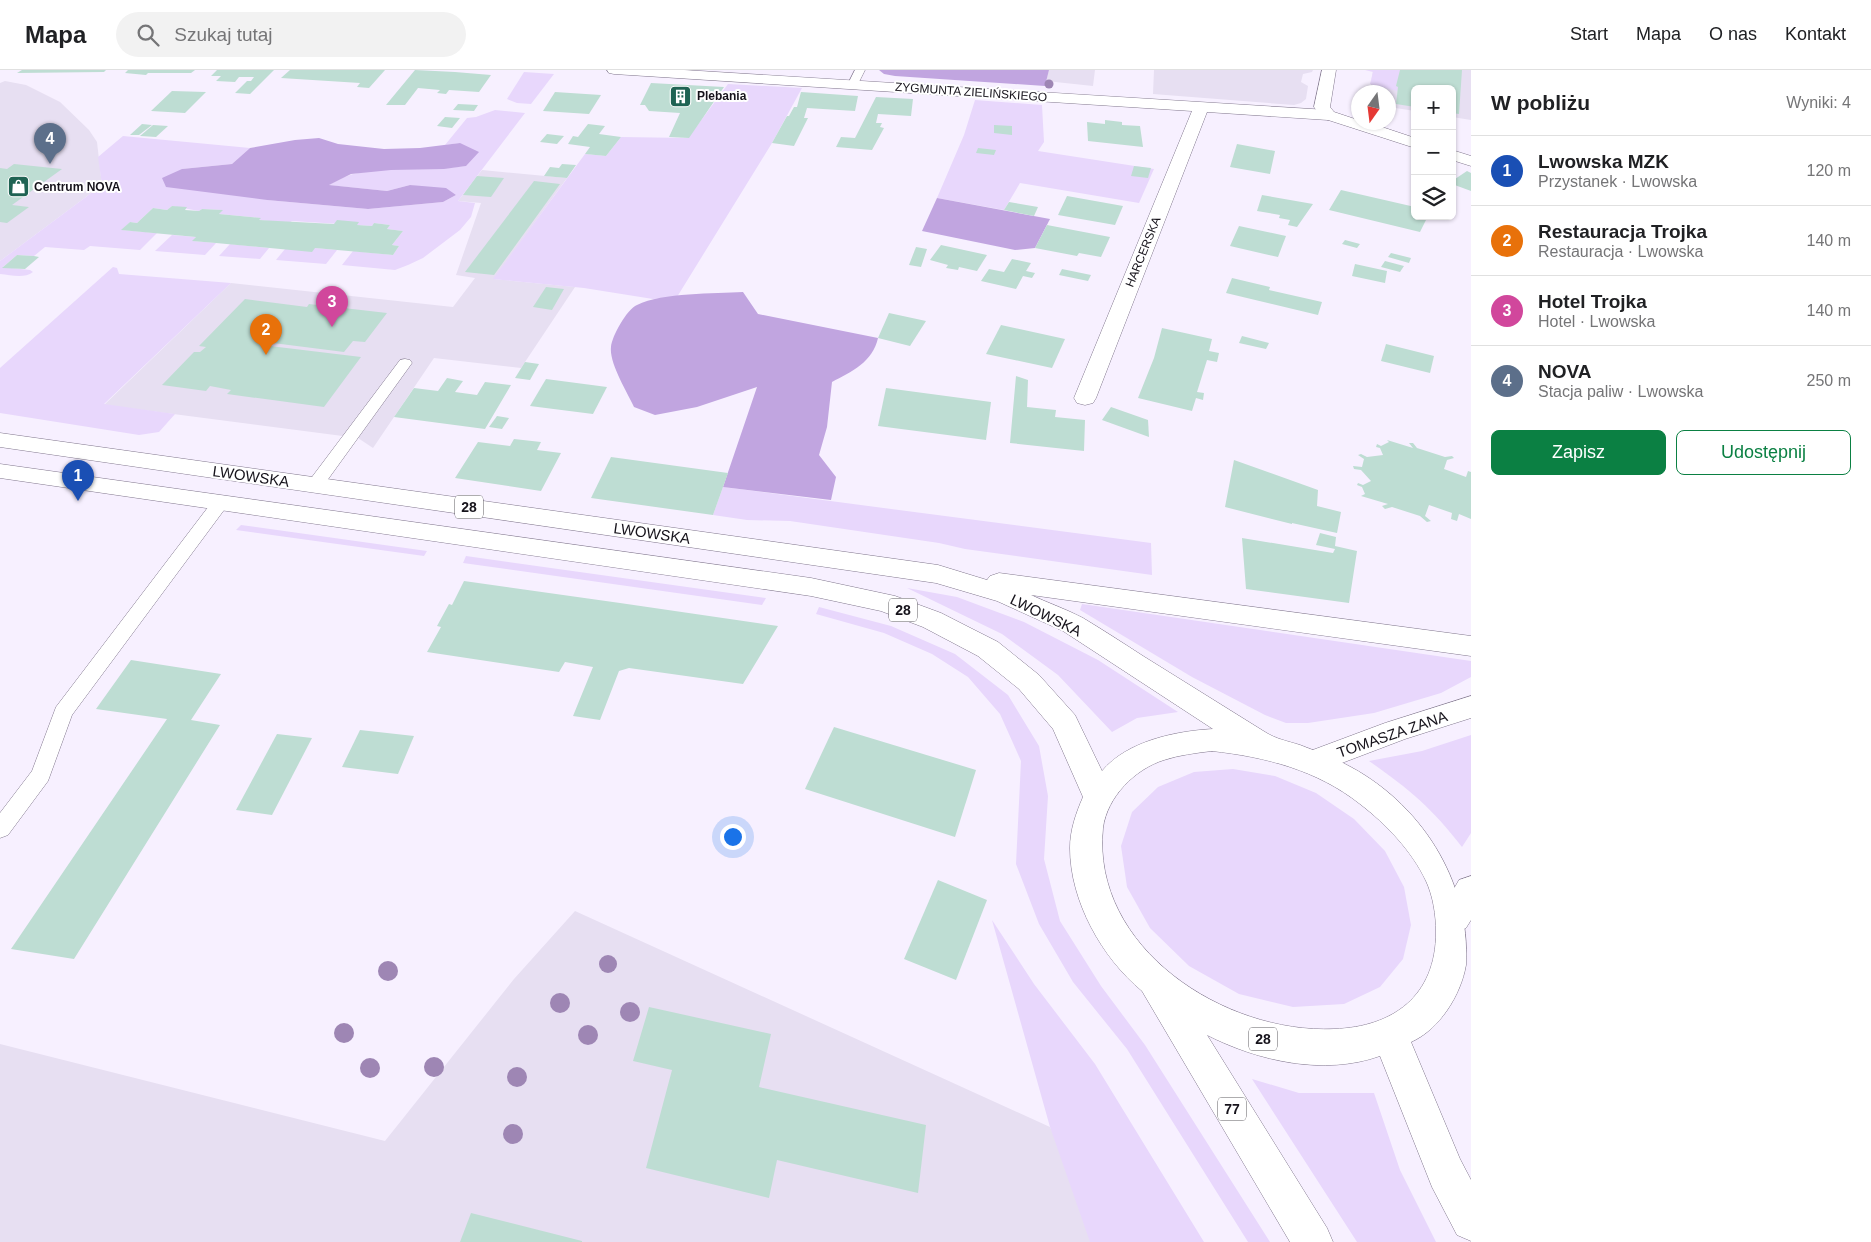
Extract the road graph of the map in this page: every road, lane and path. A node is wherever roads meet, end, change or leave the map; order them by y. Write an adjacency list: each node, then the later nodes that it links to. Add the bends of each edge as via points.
1 (614, 70): 4 (main road, ZYGMUNTA ZIELIŃSKIEGO)
2 (860, 70): 4 (lane)
3 (1329, 70): 6 (main road, via 1322,107)
4 (853, 84): 5 (main road, ZYGMUNTA ZIELIŃSKIEGO)
5 (1202, 106): 6 (main road, ZYGMUNTA ZIELIŃSKIEGO); 11 (main road, HARCERSKA)
6 (1328, 115): 7 (main road, ZYGMUNTA ZIELIŃSKIEGO)
7 (1411, 142)
8 (1456, 156): 9 (main road)
9 (1471, 161)
10 (405, 364): 14 (lane)
11 (1085, 398)
12 (0, 440): 14 (main road, LWOWSKA / 28)
13 (0, 471): 15 (main road, LWOWSKA / 28)
14 (315, 485): 16 (main road, LWOWSKA / 28)
15 (221, 502): 21 (main road, LWOWSKA / 28, via 812,587 886,603 932,620 988,649 1029,682 1065,723); 22 (lane, via 63,712 41,775)
16 (938, 574): 17 (main road, 28); 19 (main road, LWOWSKA / 28, via 1006,595 1072,624)
17 (1471, 646)
18 (1471, 707): 20 (main road, TOMASZA ZANA, via 1394,731)
19 (1263, 746): 20 (main road, 28); 21 (main road, 28, via 1212,740 1164,748 1126,766)
20 (1313, 762): 23 (main road, 28, via 1342,776 1394,815 1416,838 1442,882)
21 (1098, 796): 24 (main road, 28, via 1086,836 1089,882 1111,931)
22 (0, 829)
23 (1463, 904): 25 (main road, 28, via 1453,966 1445,988 1414,1024)
24 (1150, 976): 25 (main road, 28, via 1205,1015 1237,1031 1270,1041 1302,1047 1334,1047 1364,1044); 27 (main road, 77)
25 (1390, 1036): 26 (main road, via 1446,1173)
26 (1471, 1221)
27 (1314, 1242)

